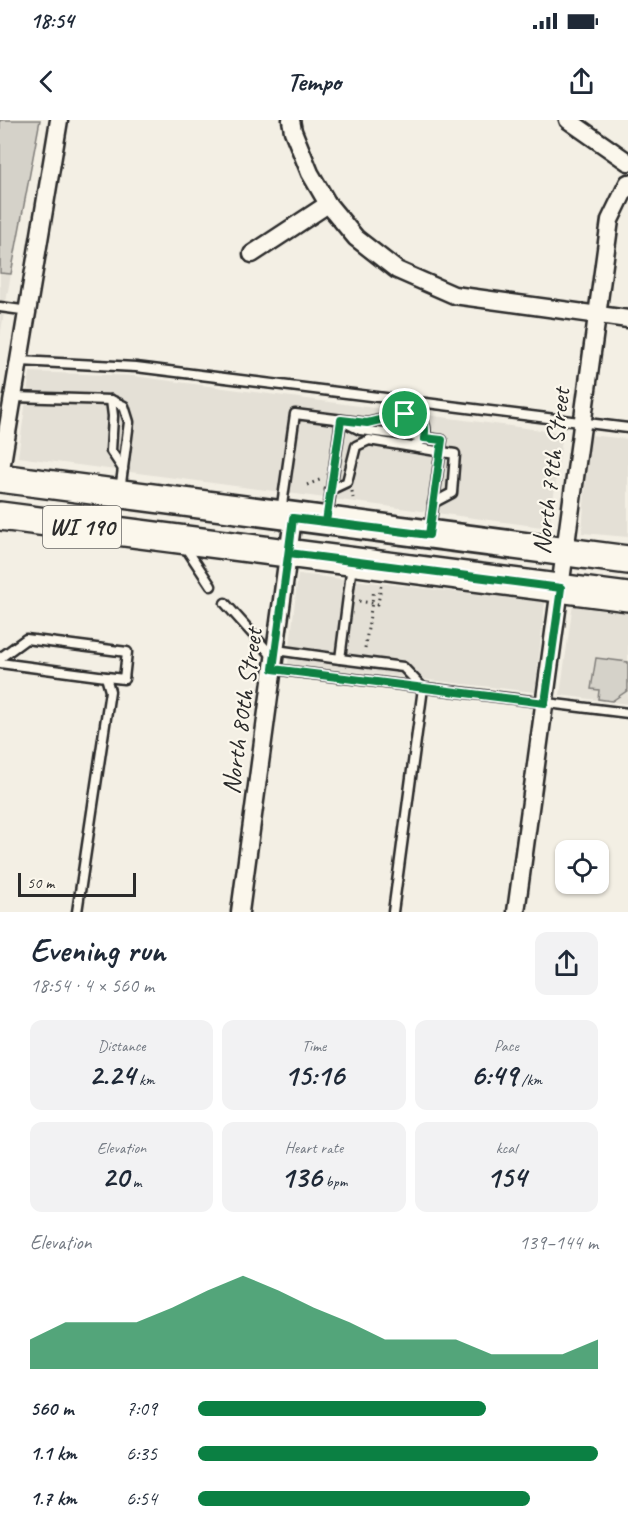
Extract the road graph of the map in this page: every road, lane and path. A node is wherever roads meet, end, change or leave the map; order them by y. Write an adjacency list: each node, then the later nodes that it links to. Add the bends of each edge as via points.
1 (59, 120): 9 (street)
2 (291, 120): 6 (street, via 310,173)
3 (568, 120): 4 (street)
4 (628, 162)
5 (628, 183): 10 (street, North 79th Street, via 610,219)
6 (328, 204): 7 (street); 10 (street, via 356,238 397,270 454,295)
7 (252, 254)
8 (0, 307): 9 (lane)
9 (29, 311): 12 (street)
10 (596, 316): 11 (street); 16 (street, North 79th Street)
11 (628, 319)
12 (20, 361): 13 (street); 16 (lane, via 136,368)
13 (14, 397): 14 (lane); 21 (street)
14 (111, 400): 22 (lane, via 111,451); 22 (lane, via 124,406 128,413)
15 (341, 420): 18 (lane, via 360,430); 18 (lane, via 367,423 412,414 426,425); 23 (lane); 26 (lane, via 295,414)
16 (584, 422): 17 (lane); 30 (street, North 79th Street)
17 (628, 428)
18 (424, 438): 19 (lane); 20 (lane, via 442,440)
19 (414, 446): 20 (lane); 23 (lane, via 362,442 356,446 347,482)
20 (441, 450): 24 (lane); 24 (lane, via 455,454 452,493)
21 (0, 477): 22 (main road, WI 190)
22 (121, 482): 26 (main road, WI 190)
23 (330, 490): 27 (lane)
24 (434, 503): 28 (lane)
25 (0, 516): 29 (main road, WI 190)
26 (287, 517): 27 (main road, WI 190); 31 (street, North 80th Street)
27 (326, 522): 28 (main road, WI 190)
28 (429, 535): 30 (main road, WI 190)
29 (181, 539): 31 (main road, WI 190); 35 (lane)
30 (567, 552): 32 (main road, WI 190); 36 (street, North 79th Street)
31 (289, 553): 33 (main road, WI 190); 44 (street, North 80th Street)
32 (628, 560)
33 (353, 561): 36 (main road, WI 190); 43 (lane)
34 (381, 583): 40 (path, via 378,604)
35 (211, 586)
36 (561, 588): 38 (main road, WI 190); 48 (street, North 79th Street)
37 (374, 589): 40 (path)
38 (628, 597)
39 (225, 603): 44 (lane)
40 (372, 603): 41 (path)
41 (365, 648)
42 (0, 658): 46 (lane, via 27,639 127,652 124,679)
43 (340, 659): 44 (lane); 47 (lane, via 403,667)
44 (275, 660): 47 (lane); 51 (street, North 80th Street)
45 (0, 663): 46 (lane)
46 (106, 677): 50 (lane, via 110,692)
47 (423, 688): 48 (lane); 52 (lane)
48 (545, 703): 49 (lane); 53 (street, North 79th Street)
49 (628, 713)
50 (77, 912)
51 (240, 912)
52 (393, 912)
53 (516, 912)

